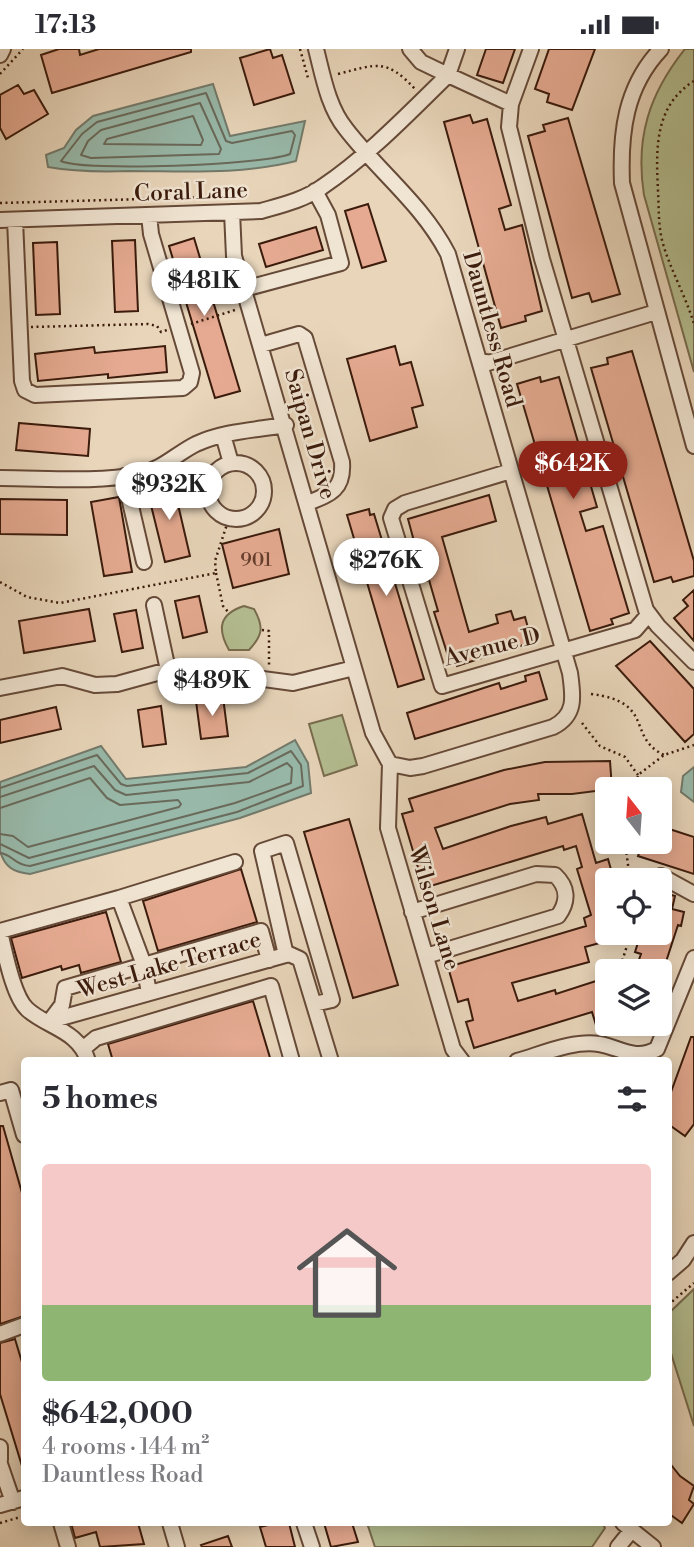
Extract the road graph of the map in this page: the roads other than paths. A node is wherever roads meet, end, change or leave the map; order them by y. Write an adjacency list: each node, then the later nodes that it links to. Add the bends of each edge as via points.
1 (3, 49): 7 (street)
2 (316, 49): 10 (street, Dauntless Road, via 338,117)
3 (410, 49): 8 (street, via 421,62)
4 (457, 49): 8 (street)
5 (531, 49): 9 (street)
6 (660, 49): 17 (street, via 629,97 621,142 622,183)
7 (0, 55)
8 (448, 75): 9 (street); 10 (street, Coral Lane)
9 (511, 104): 18 (street, via 509,127)
10 (367, 152): 11 (street, Coral Lane); 20 (street, Dauntless Road, via 435,228 449,254)
11 (315, 191): 12 (street, Coral Lane, via 261,211); 16 (street, via 328,215 341,263)
12 (232, 212): 13 (street, Coral Lane); 16 (street, Saipan Drive, via 234,256)
13 (149, 215): 15 (street, Coral Lane); 15 (street, via 192,373 183,388 35,395 25,390)
14 (0, 220): 15 (street, Coral Lane)
15 (15, 220)
16 (244, 289): 19 (street, Saipan Drive)
17 (656, 312): 18 (street); 23 (street)
18 (565, 339): 20 (street, via 488,363); 31 (street)
19 (261, 345): 21 (street, Saipan Drive); 28 (street, via 299,334 305,338 343,478 337,490)
20 (480, 360): 25 (street, Dauntless Road)
21 (286, 425): 22 (street); 28 (street, Saipan Drive)
22 (223, 435): 24 (street); 26 (street, via 195,445 162,467)
23 (694, 446)
24 (231, 463): 24 (street, via 220,468 208,487 214,508 229,518 244,518 254,513 264,495 259,474 251,467)
25 (511, 471): 32 (street, Dauntless Road); 32 (street, Avenue D, via 405,503 391,518 442,686)
26 (124, 476): 27 (street); 29 (street)
27 (0, 478)
28 (308, 503): 34 (street, Saipan Drive)
29 (144, 562)
30 (154, 605): 35 (street)
31 (648, 615): 32 (street, via 635,630); 33 (street)
32 (564, 651): 37 (street, Dauntless Road, via 574,699 559,725 424,766)
33 (694, 662)
34 (354, 668): 35 (street, via 293,683 218,671); 37 (street, Saipan Drive, via 373,733)
35 (168, 670): 36 (street, via 117,684 95,685 62,676)
36 (0, 688)
37 (390, 764): 42 (street, Wilson Lane, via 388,828)
38 (235, 862): 41 (street)
39 (672, 882): 40 (street)
40 (694, 894)
41 (119, 898): 43 (street); 48 (street)
42 (412, 912): 44 (street, Wilson Lane); 44 (street, via 536,874 555,875 564,886 566,901 558,916)
43 (0, 932): 53 (street, via 26,1009)
44 (426, 956): 57 (street, Wilson Lane, via 453,1049)
45 (293, 957): 47 (street, West Lake Terrace); 51 (street); 51 (street, via 262,851 286,843 332,1000)
46 (694, 958): 58 (street, via 657,1049 632,1056 603,1044 582,1044)
47 (269, 960): 48 (street, via 261,931); 49 (street, West Lake Terrace)
48 (144, 965): 50 (street); 53 (street, via 65,988 62,1005)
49 (192, 981): 50 (street, West Lake Terrace); 52 (street)
50 (149, 993): 53 (street, West Lake Terrace)
51 (314, 1005): 56 (street)
52 (200, 1007): 54 (street, via 96,1038); 55 (street, via 271,986)
53 (50, 1021): 54 (street)
54 (86, 1054)
55 (291, 1057)
56 (329, 1057)
57 (460, 1057)
58 (532, 1057)
59 (0, 1093): 60 (street, via 11,1090)
60 (21, 1125)
61 (694, 1243): 62 (street)
62 (672, 1270)
63 (21, 1326): 64 (street)
64 (0, 1334)
65 (0, 1447): 66 (street)
66 (0, 1462): 67 (street)
67 (12, 1502)
68 (62, 1526): 72 (street)
69 (171, 1526): 73 (street)
70 (305, 1526): 74 (street)
71 (627, 1527): 75 (street); 76 (street)
72 (68, 1547)
73 (177, 1547)
74 (312, 1547)
75 (618, 1547)
76 (653, 1547)

